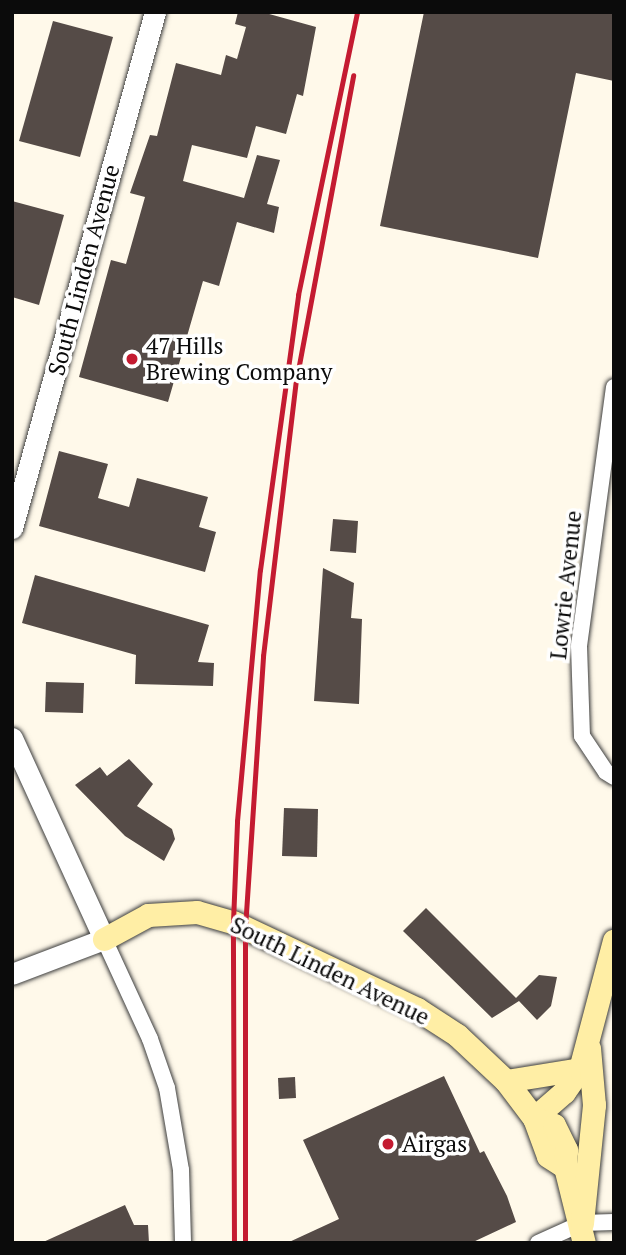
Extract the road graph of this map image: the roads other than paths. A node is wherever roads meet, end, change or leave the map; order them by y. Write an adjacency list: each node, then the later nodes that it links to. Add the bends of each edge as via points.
1 (155, 12): 3 (street, South Linden Avenue)
2 (614, 387): 5 (street, Lowrie Avenue, via 579,646 582,736)
3 (12, 528)
4 (12, 738): 6 (street)
5 (614, 777)
6 (104, 939): 8 (street); 11 (main road, South Linden Avenue, via 148,915 197,912 233,922 417,1009 457,1035); 15 (street, via 167,1088 181,1170)
7 (614, 940): 9 (main road)
8 (12, 974)
9 (589, 1045): 10 (main road); 14 (main road, via 594,1105)
10 (580, 1069): 11 (main road); 12 (main road, via 564,1092)
11 (506, 1081): 12 (main road, South Linden Avenue)
12 (534, 1118): 14 (main road, South Linden Avenue, via 548,1156 565,1167)
13 (614, 1222): 14 (street)
14 (583, 1233): 16 (street)
15 (183, 1243)
16 (538, 1243)

